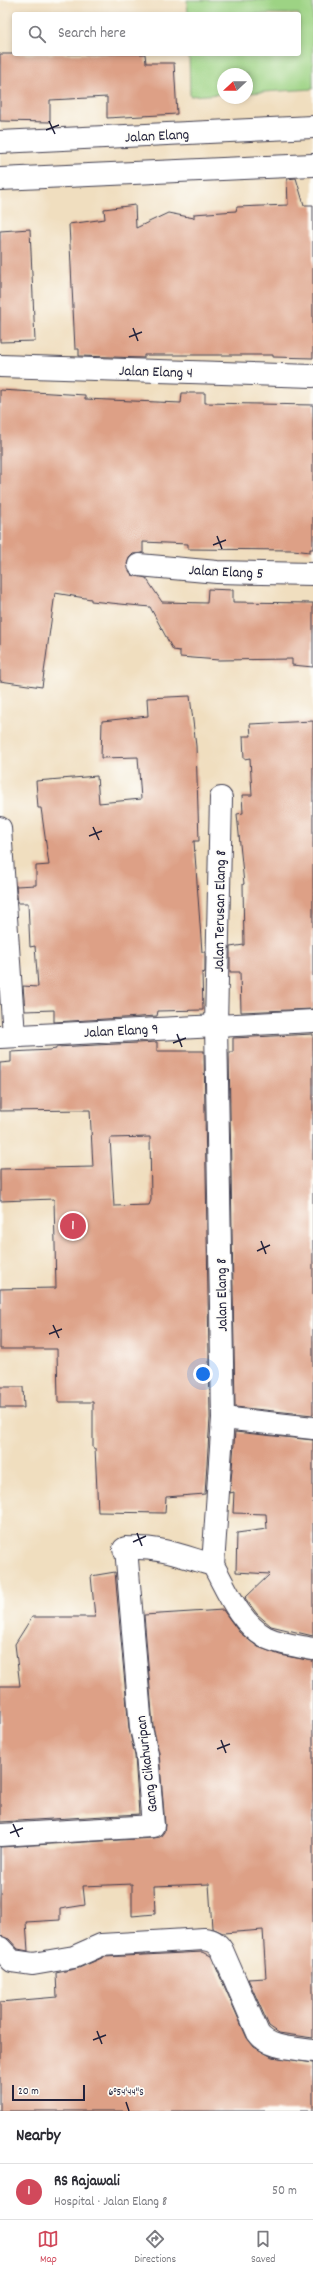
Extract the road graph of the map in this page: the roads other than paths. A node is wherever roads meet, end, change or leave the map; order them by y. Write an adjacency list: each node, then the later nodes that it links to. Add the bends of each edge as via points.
1 (313, 127): 2 (street, Jalan Elang)
2 (0, 142)
3 (313, 165): 4 (street)
4 (0, 178)
5 (0, 366): 6 (street, Jalan Elang 4)
6 (313, 376)
7 (139, 565): 8 (street, Jalan Elang 5, via 217,572)
8 (313, 574)
9 (220, 798): 12 (street, Jalan Terusan Elang 8)
10 (0, 828): 13 (street)
11 (313, 1021): 12 (street, Jalan Elang 9)
12 (216, 1025): 13 (street, Jalan Elang 9); 14 (street, Jalan Elang 8)
13 (7, 1037)
14 (222, 1418): 15 (street); 16 (street, Jalan Elang 8)
15 (313, 1428)
16 (213, 1566): 17 (street, via 237,1609 252,1627 266,1637); 18 (street, Gang Cikahuripan, via 162,1550 125,1549 141,1728 147,1754 153,1826)
17 (313, 1649)
18 (0, 1835)
19 (0, 1948): 20 (street, via 12,1961 33,1964 74,1957 101,1945 212,1940 219,1944 263,2040)
20 (313, 2051)

